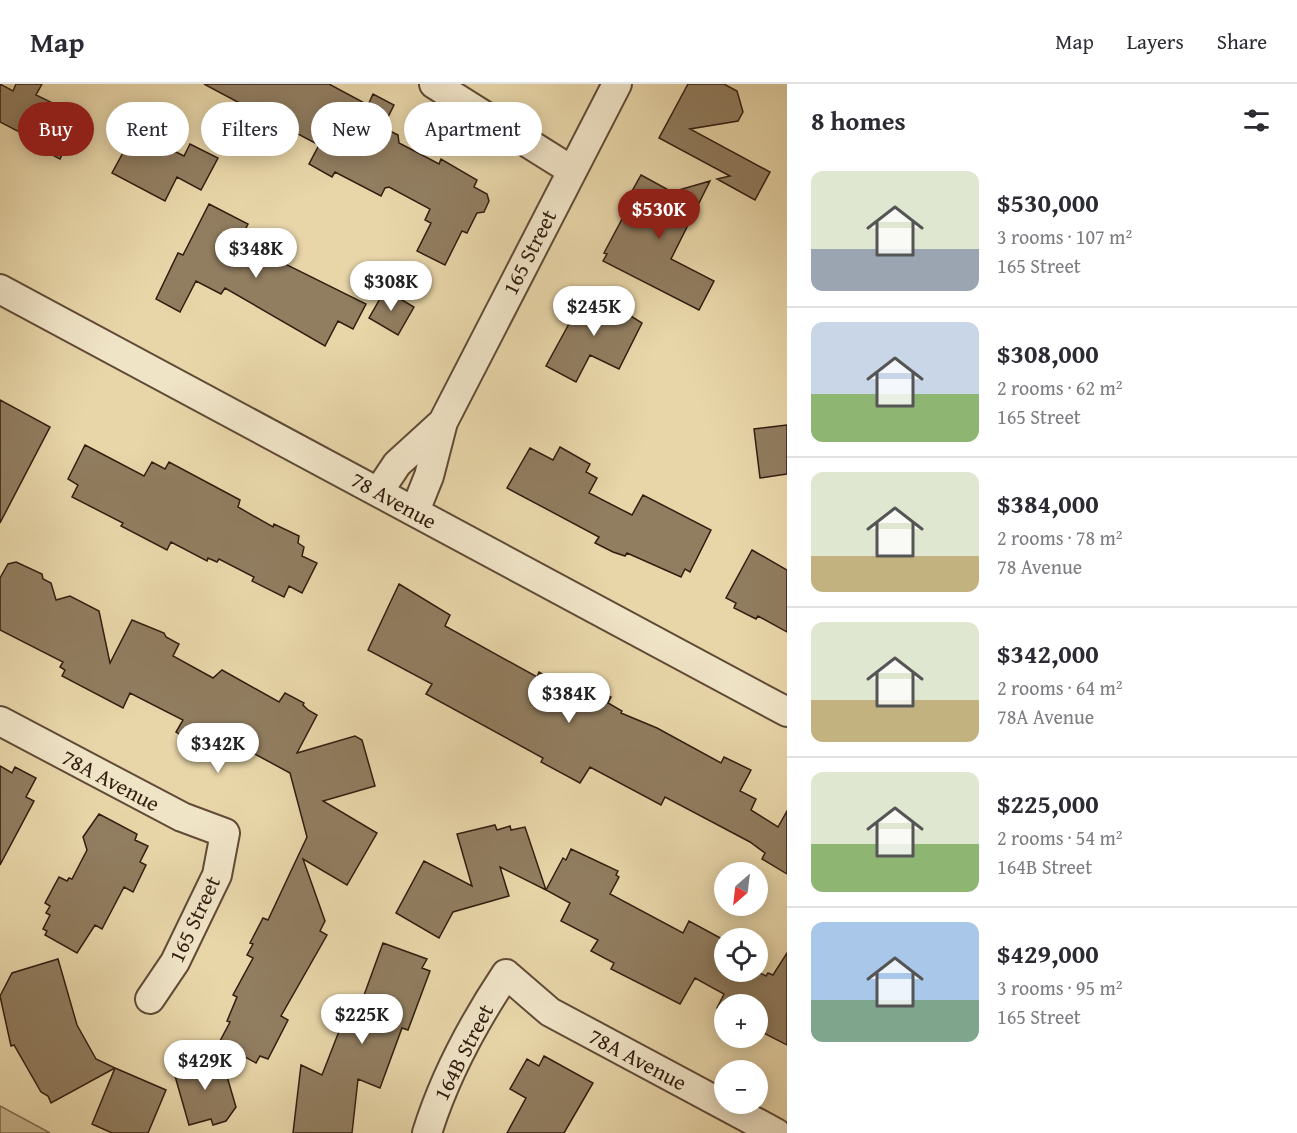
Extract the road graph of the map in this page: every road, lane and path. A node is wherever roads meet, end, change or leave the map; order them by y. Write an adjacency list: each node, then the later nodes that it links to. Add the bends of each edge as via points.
1 (434, 84): 3 (street)
2 (617, 84): 3 (street, 165 Street)
3 (571, 170): 5 (street, 165 Street)
4 (0, 289): 6 (street, 78 Avenue)
5 (443, 422): 6 (street, 165 Street, via 397,464); 7 (street, 165 Street)
6 (379, 491): 7 (street, 78 Avenue)
7 (415, 511): 8 (street, 78 Avenue)
8 (787, 712)
9 (0, 722): 10 (street, 78A Avenue, via 182,817)
10 (225, 833): 12 (street, 165 Street, via 217,875 175,962)
11 (506, 974): 13 (street, 164B Street, via 435,1106); 14 (street, 78A Avenue, via 550,1012)
12 (150, 999)
13 (427, 1133)
14 (776, 1133)

